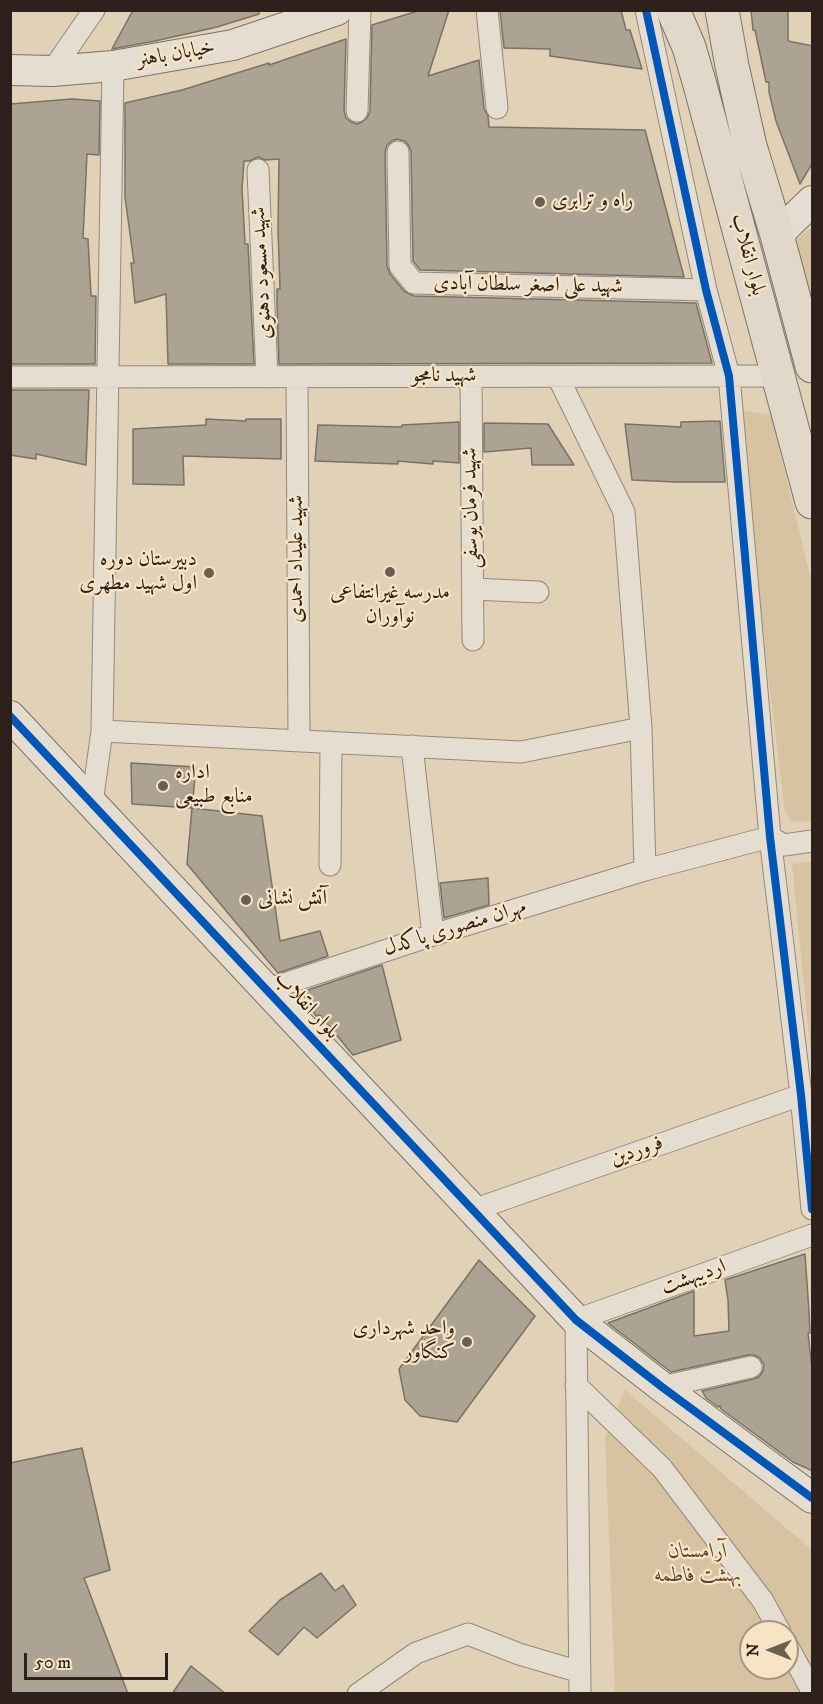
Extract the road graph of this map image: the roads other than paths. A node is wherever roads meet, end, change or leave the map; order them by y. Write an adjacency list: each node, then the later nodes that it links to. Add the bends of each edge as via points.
1 (94, 10): 12 (street)
2 (337, 10): 10 (street, خیابان باهنر, via 233,45)
3 (360, 10): 14 (street)
4 (487, 10): 13 (street)
5 (646, 10): 19 (street)
6 (673, 10): 9 (main road, بلوار انقلاب)
7 (679, 10): 9 (main road)
8 (721, 14): 18 (main road, بلوار انقلاب, via 750,146)
9 (689, 47): 24 (main road, بلوار انقلاب)
10 (113, 66): 12 (street, خیابان باهنر); 26 (street)
11 (10, 70): 12 (street, خیابان باهنر)
12 (52, 71)
13 (497, 108)
14 (357, 111)
15 (398, 152): 19 (street, شهید علی اصغر سلطان آبادی, via 400,266 414,283)
16 (258, 170): 27 (street, شهید مسعود دهنوی)
17 (813, 201): 18 (street)
18 (777, 235): 20 (main road, بلوار انقلاب)
19 (706, 290): 23 (street)
20 (813, 366)
21 (471, 376): 22 (street, شهید نامجو); 28 (street, شهید نامجو); 30 (street, شهید فرمان یوسفی)
22 (558, 376): 23 (street, شهید نامجو); 34 (street, via 624,513)
23 (729, 376): 24 (street, شهید نامجو); 40 (street)
24 (780, 376): 29 (main road, بلوار انقلاب)
25 (10, 377): 26 (street, شهید نامجو)
26 (108, 377): 27 (street, شهید نامجو); 35 (street)
27 (267, 377): 28 (street, شهید نامجو)
28 (297, 377): 36 (street, شهید علیداد احمدی)
29 (813, 502)
30 (473, 589): 31 (street); 32 (street, شهید فرمان یوسفی)
31 (538, 592)
32 (473, 640)
33 (10, 716): 39 (street, بلوار انقلاب)
34 (641, 728): 38 (street, via 522,752); 43 (street)
35 (102, 730): 36 (street); 39 (street)
36 (299, 741): 37 (street)
37 (331, 742): 38 (street); 42 (street)
38 (412, 746): 44 (street)
39 (92, 802): 45 (street, بلوار انقلاب)
40 (770, 837): 41 (street, مهران منصوری پاکدل, via 784,844); 43 (street, مهران منصوری پاکدل); 46 (street)
41 (813, 841)
42 (330, 865)
43 (645, 870): 44 (street, مهران منصوری پاکدل)
44 (433, 935): 45 (street, مهران منصوری پاکدل)
45 (266, 990): 48 (street, بلوار انقلاب)
46 (801, 1095): 47 (street); 48 (street, فروردین)
47 (813, 1209)
48 (473, 1210): 50 (street, بلوار انقلاب)
49 (813, 1235): 50 (street, اردیبهشت)
50 (576, 1320): 52 (street); 53 (street, بلوار انقلاب)
51 (751, 1367): 53 (street)
52 (576, 1385): 55 (street, via 662,1468); 57 (street)
53 (662, 1388): 54 (street, بلوار انقلاب)
54 (813, 1498)
55 (773, 1620)
56 (799, 1666): 58 (street)
57 (580, 1672): 59 (street, via 468,1634 416,1653); 60 (street)
58 (813, 1691)
59 (358, 1694)
60 (580, 1694)

